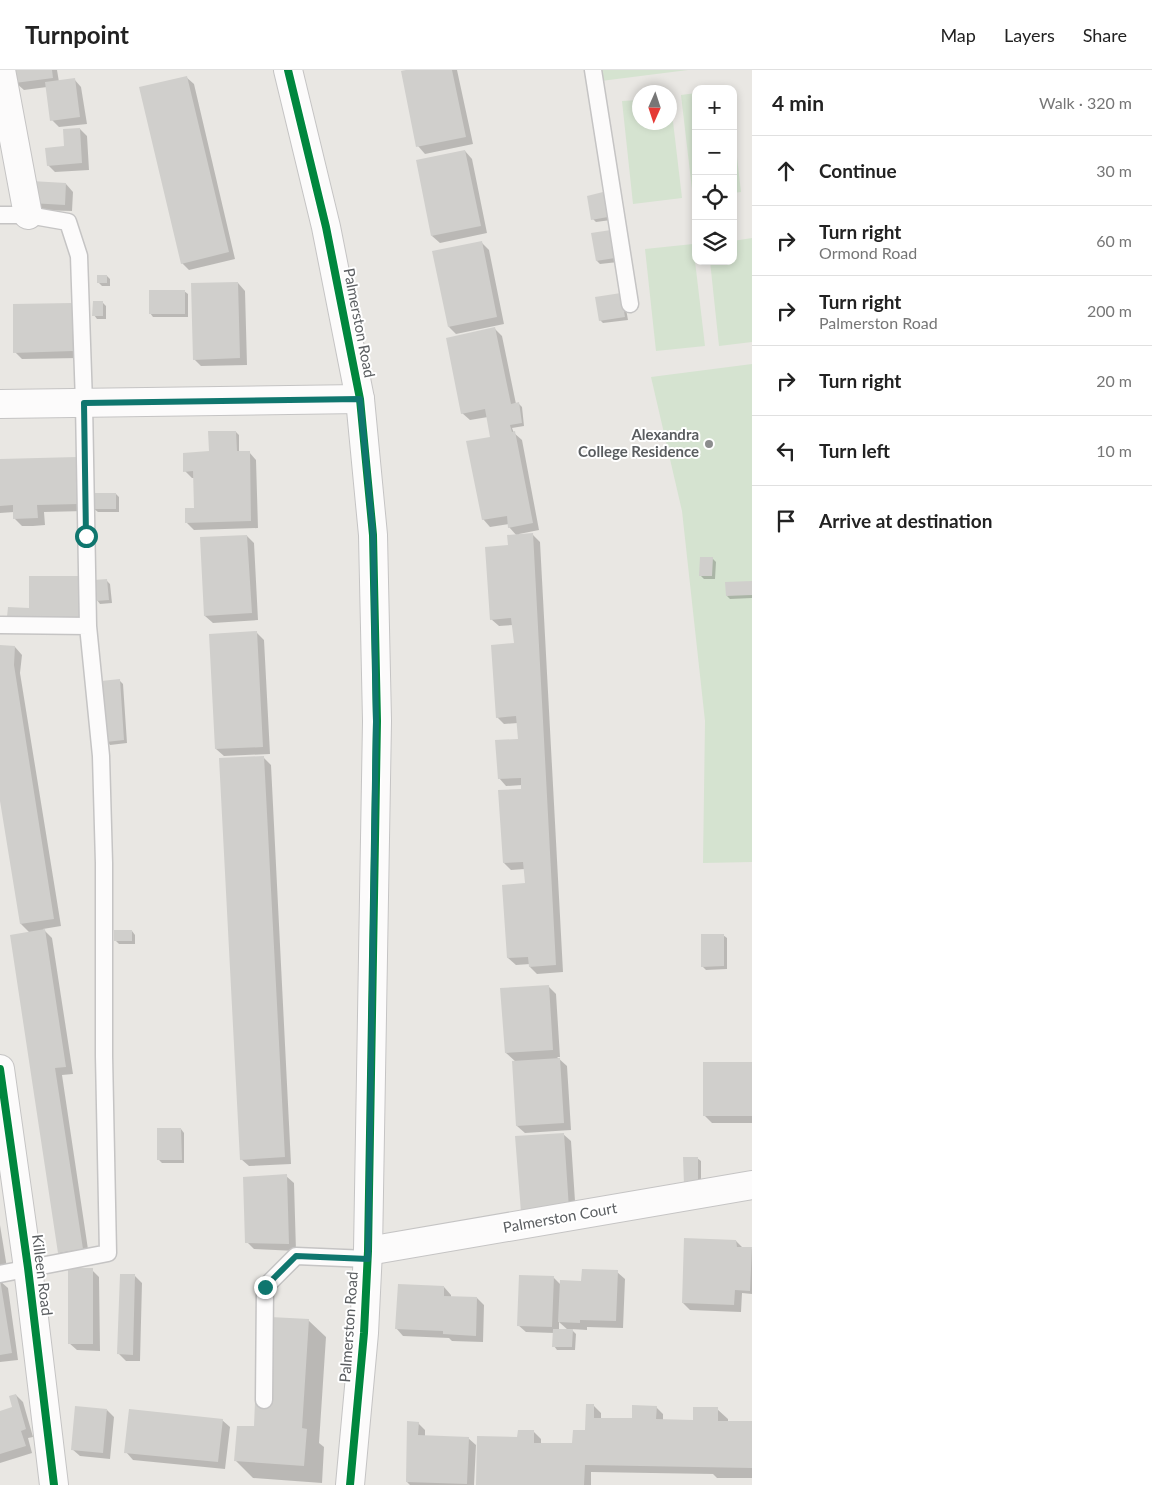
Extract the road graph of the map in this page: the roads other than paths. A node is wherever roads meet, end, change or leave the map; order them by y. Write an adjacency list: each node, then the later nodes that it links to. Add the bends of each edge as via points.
1 (1, 70): 5 (street)
2 (288, 70): 7 (street, Palmerston Road, via 326,227)
3 (593, 70): 6 (lane)
4 (0, 215): 5 (lane)
5 (28, 215): 8 (lane, via 68,222 79,256)
6 (630, 304)
7 (360, 399): 8 (street); 14 (street, Palmerston Road, via 373,534 376,722)
8 (84, 403): 9 (street); 11 (lane)
9 (0, 404)
10 (0, 625): 11 (lane)
11 (88, 626): 15 (lane, via 101,756 108,1253)
12 (0, 1069): 15 (street, Killeen Road)
13 (752, 1185): 14 (street, Palmerston Court)
14 (368, 1255): 17 (lane, via 296,1256 265,1287); 19 (street, Palmerston Road)
15 (28, 1268): 16 (lane); 18 (street, Killeen Road)
16 (0, 1274)
17 (264, 1400)
18 (54, 1485)
19 (350, 1485)

